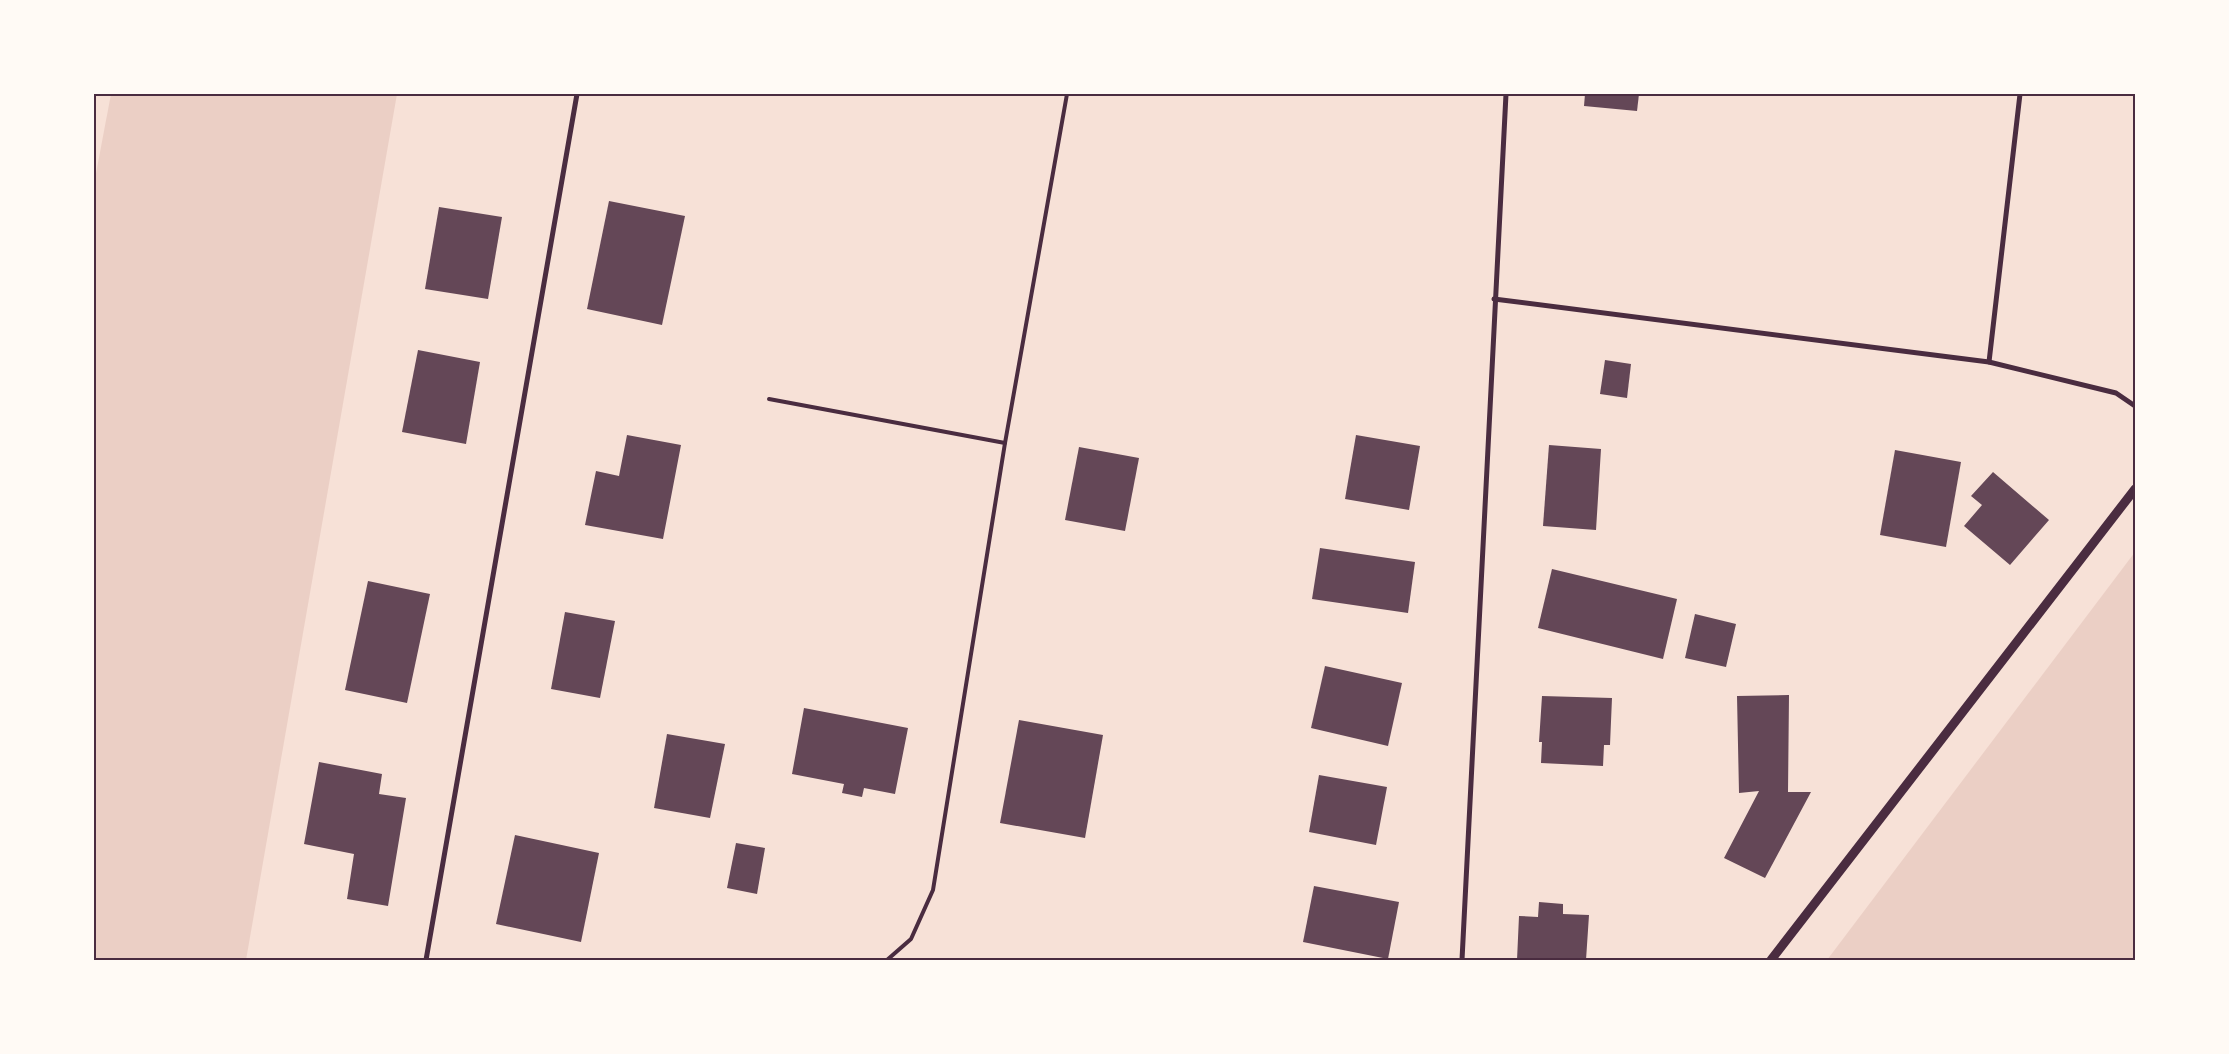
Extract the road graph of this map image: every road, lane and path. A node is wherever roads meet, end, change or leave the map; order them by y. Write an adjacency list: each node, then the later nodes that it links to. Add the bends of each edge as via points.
1 (576, 94): 11 (street)
2 (1067, 94): 9 (lane)
3 (1506, 94): 5 (street)
4 (2020, 94): 6 (street)
5 (1494, 299): 6 (street); 13 (street)
6 (1989, 362): 8 (street, via 2116,392)
7 (769, 399): 9 (lane)
8 (2135, 406)
9 (1005, 442): 12 (lane, via 933,890 911,939)
10 (2135, 489): 14 (street)
11 (426, 960)
12 (887, 960)
13 (1462, 960)
14 (1771, 960)

